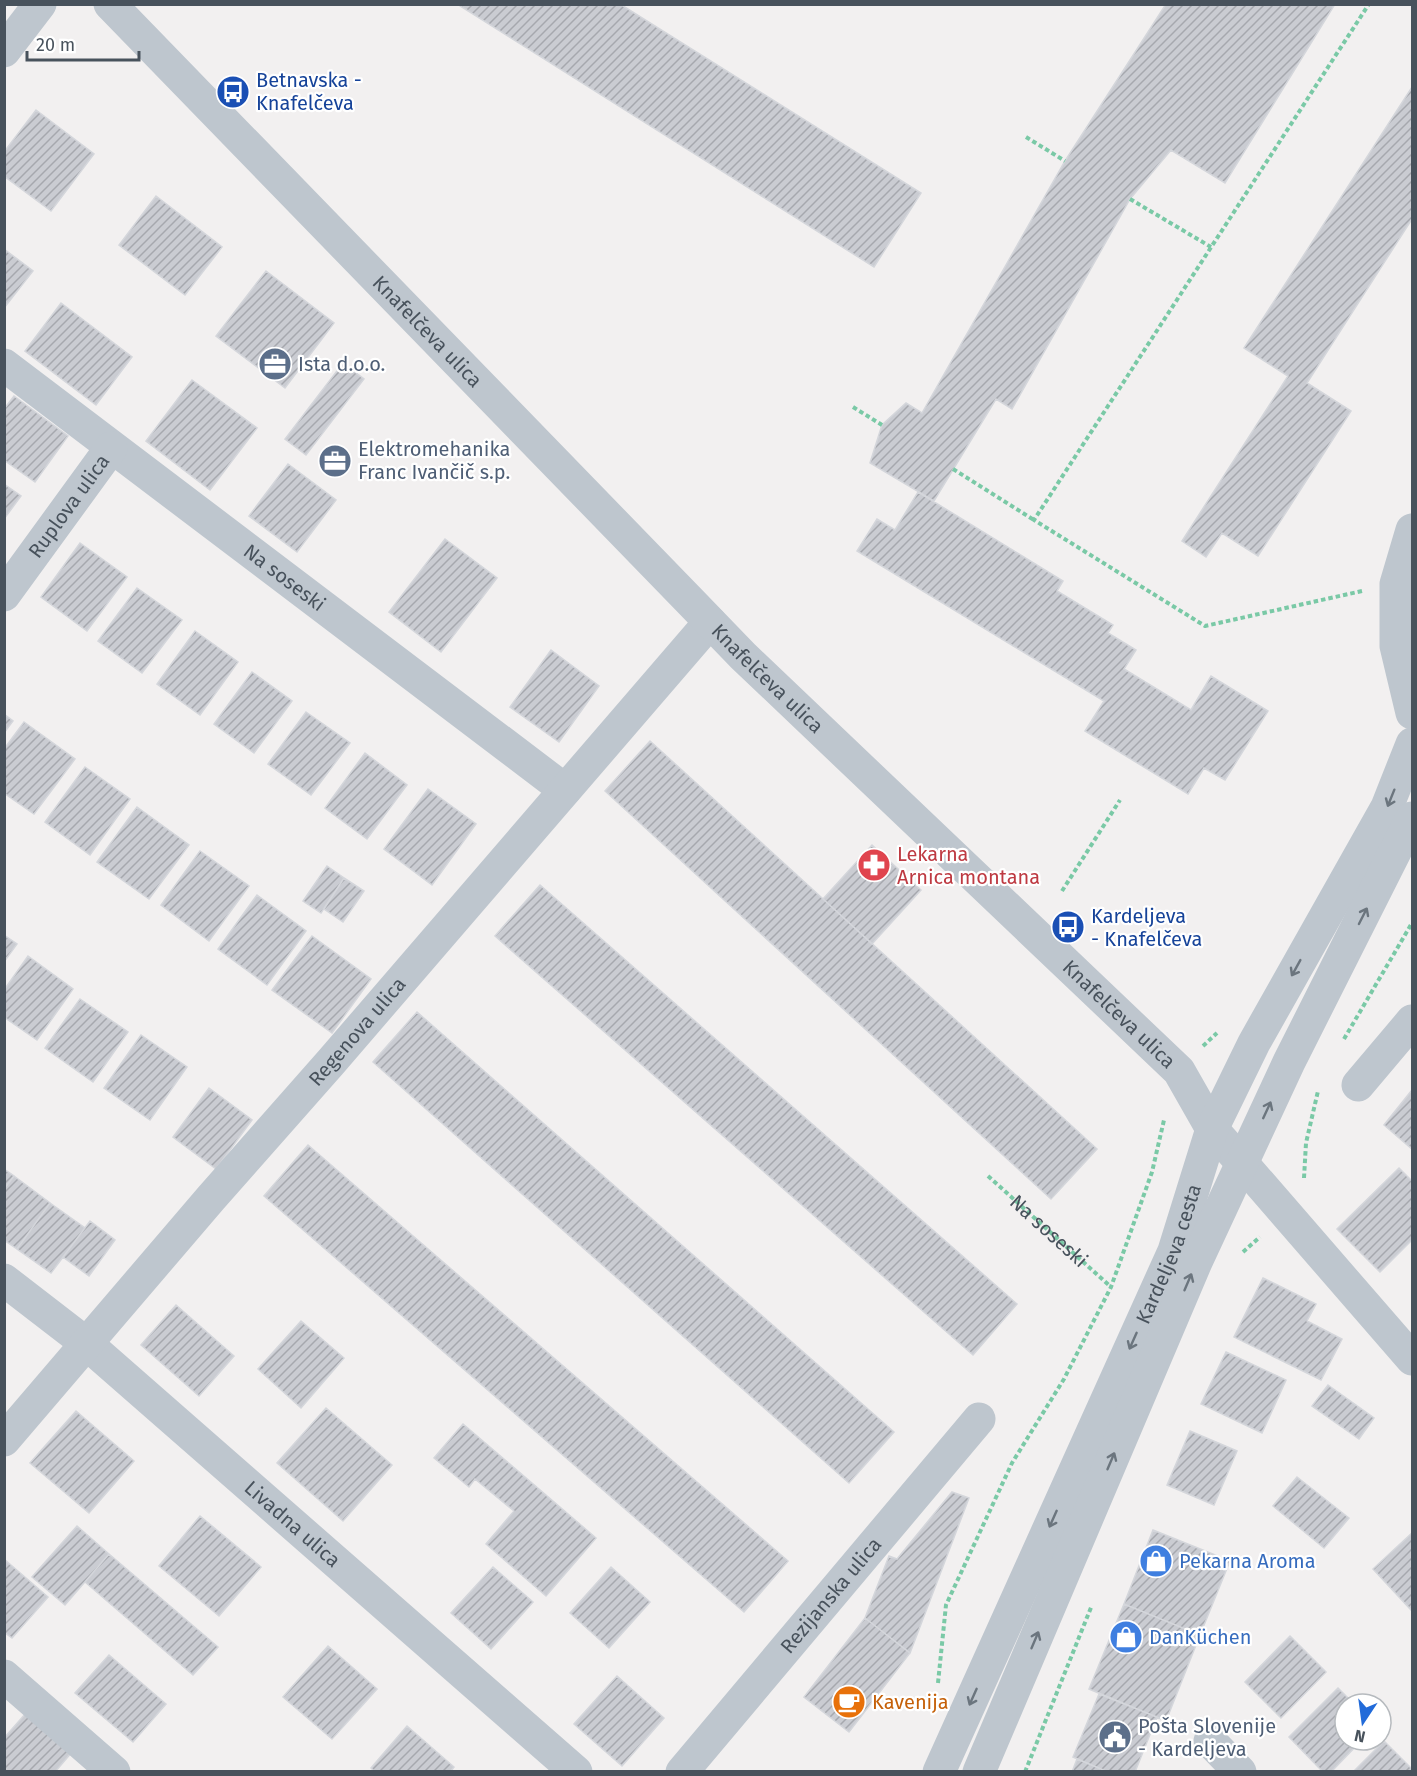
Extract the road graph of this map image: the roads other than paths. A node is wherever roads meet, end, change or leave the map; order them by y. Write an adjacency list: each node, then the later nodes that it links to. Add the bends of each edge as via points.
1 (40, 4): 3 (street)
2 (110, 4): 8 (street, Knafelčeva ulica)
3 (4, 51)
4 (4, 365): 5 (street, Na soseski)
5 (111, 448): 7 (street, Ruplova ulica); 11 (street, Na soseski)
6 (1413, 530): 9 (street, via 1396,584 1396,646)
7 (4, 595)
8 (710, 622): 11 (street, Regenova ulica); 15 (street, Knafelčeva ulica, via 1179,1071)
9 (1413, 713)
10 (1413, 744): 15 (street, Kardeljeva cesta, one-way to 15, via 1387,807 1254,1043)
11 (565, 790): 18 (street, Regenova ulica)
12 (1413, 818): 16 (street, Kardeljeva cesta, one-way to 12)
13 (1413, 1021): 14 (street)
14 (1358, 1085)
15 (1212, 1129): 16 (street, Knafelčeva ulica); 27 (street, Kardeljeva cesta, one-way to 27, via 1174,1251)
16 (1242, 1163): 19 (street, Knafelčeva ulica); 28 (street, Kardeljeva cesta, one-way to 16)
17 (4, 1281): 18 (street, Livadna ulica)
18 (87, 1344): 21 (street, Regenova ulica); 25 (street, Livadna ulica)
19 (1413, 1359)
20 (979, 1419): 26 (street, Rezijanska ulica)
21 (4, 1440)
22 (4, 1676): 24 (street)
23 (1210, 1741): 29 (street)
24 (114, 1772)
25 (576, 1772)
26 (682, 1772)
27 (939, 1772)
28 (978, 1772)
29 (1240, 1772)

